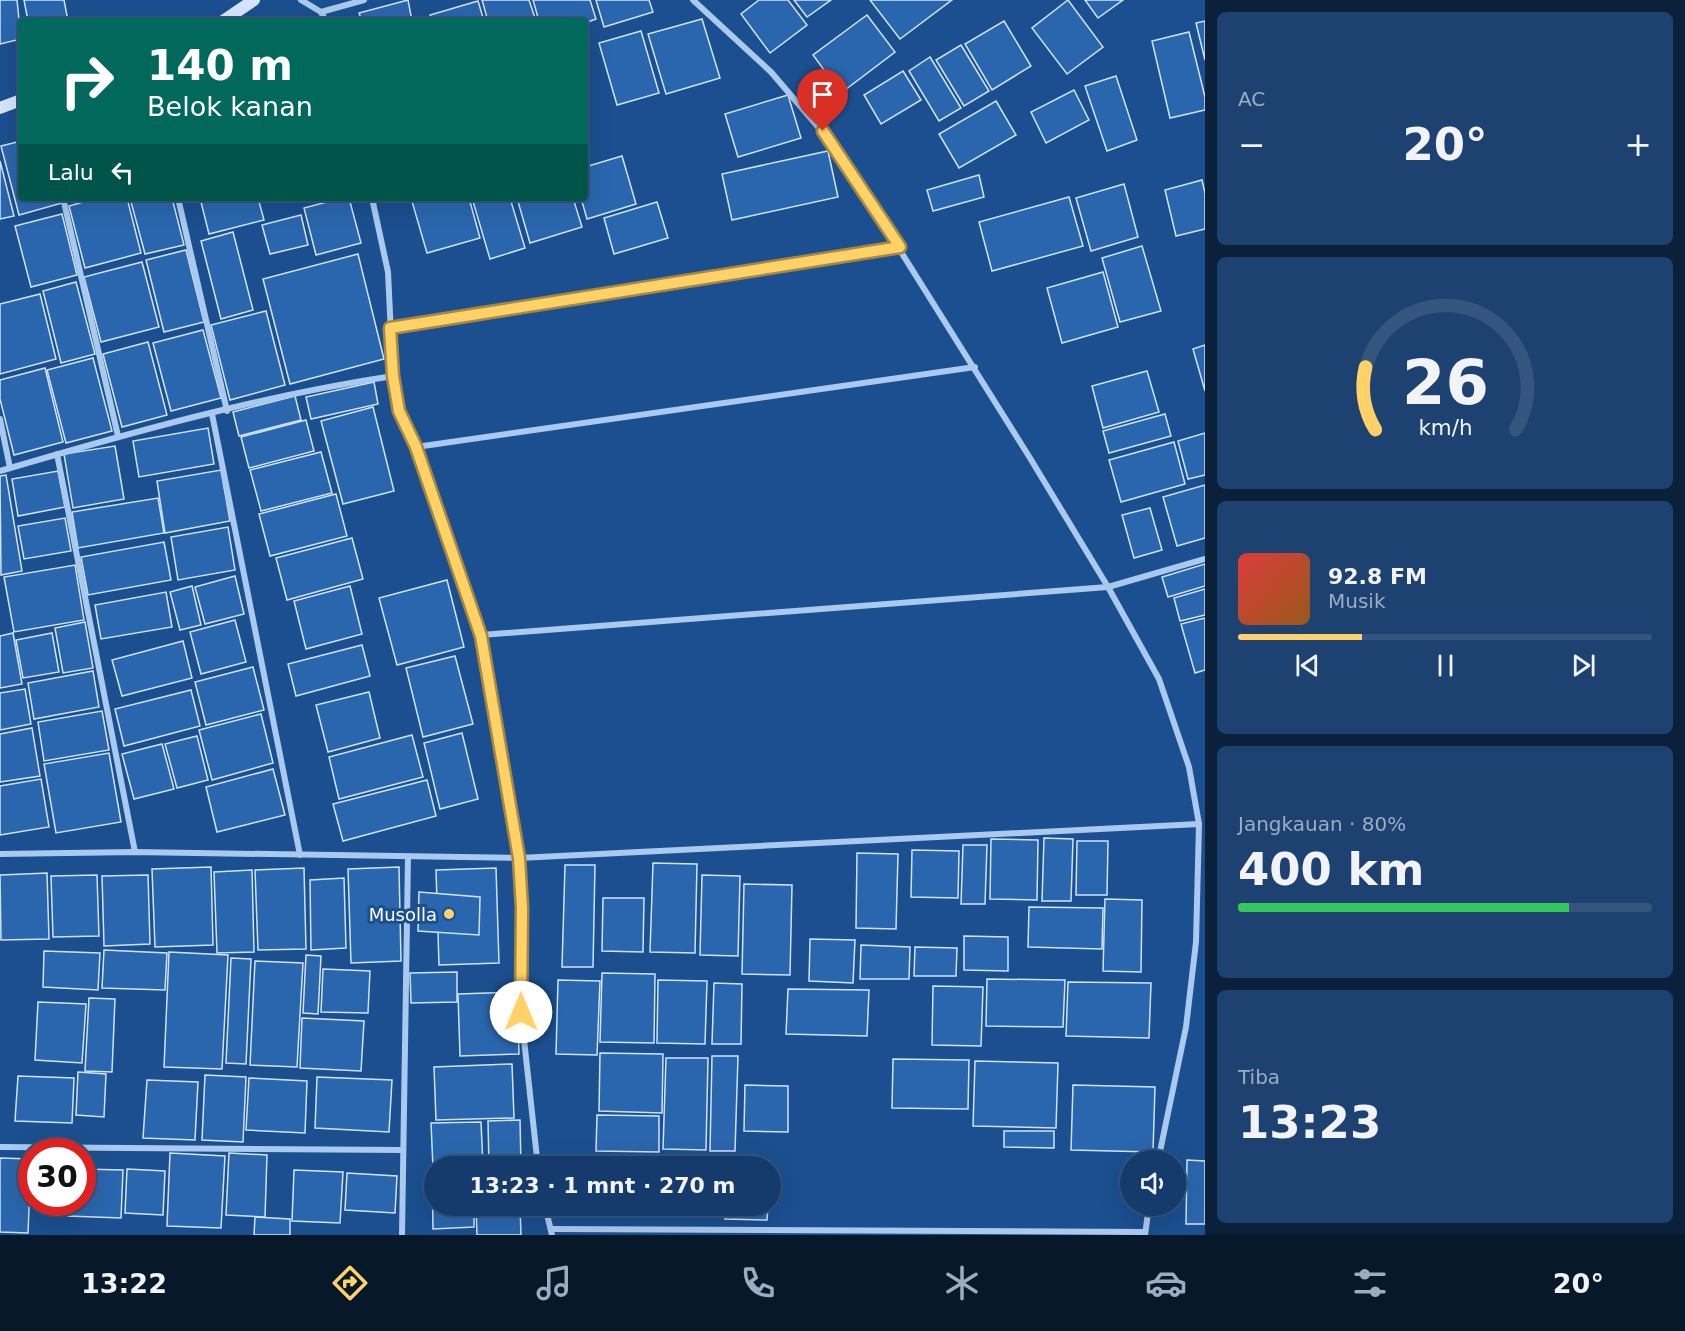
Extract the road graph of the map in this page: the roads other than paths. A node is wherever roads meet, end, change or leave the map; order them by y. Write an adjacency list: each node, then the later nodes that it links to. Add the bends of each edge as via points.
1 (254, 0): 6 (main road)
2 (302, 0): 5 (street)
3 (364, 0): 5 (street)
4 (693, 0): 13 (street, via 796,98 836,148)
5 (321, 12): 7 (street)
6 (227, 18)
7 (324, 18)
8 (18, 101): 9 (main road)
9 (0, 108)
10 (64, 201): 20 (street)
11 (179, 201): 17 (street)
12 (373, 201): 14 (street, via 388,272)
13 (900, 247): 14 (street); 15 (street)
14 (390, 328): 16 (street)
15 (975, 368): 21 (street); 26 (street)
16 (393, 376): 17 (street, via 308,389); 21 (street, via 399,411)
17 (227, 411): 18 (street)
18 (212, 414): 20 (street); 31 (street)
19 (0, 419): 23 (street)
20 (118, 436): 22 (street)
21 (416, 447): 27 (street)
22 (57, 454): 23 (street); 29 (street)
23 (10, 468): 24 (street)
24 (0, 471)
25 (1205, 559): 26 (street)
26 (1108, 587): 27 (street); 28 (street, via 1159,680 1189,767)
27 (481, 636): 33 (street)
28 (1199, 824): 33 (street); 36 (street, via 1196,942 1187,1017)
29 (135, 852): 30 (street); 31 (street)
30 (0, 854)
31 (300, 855): 32 (street)
32 (408, 857): 33 (street); 35 (street)
33 (519, 858): 37 (street, via 521,1012)
34 (0, 1147): 35 (street)
35 (403, 1150): 42 (street)
36 (1160, 1150)
37 (537, 1156)
38 (548, 1216): 40 (street)
39 (1148, 1216): 41 (street)
40 (552, 1232): 41 (street)
41 (1145, 1233)
42 (402, 1235)

